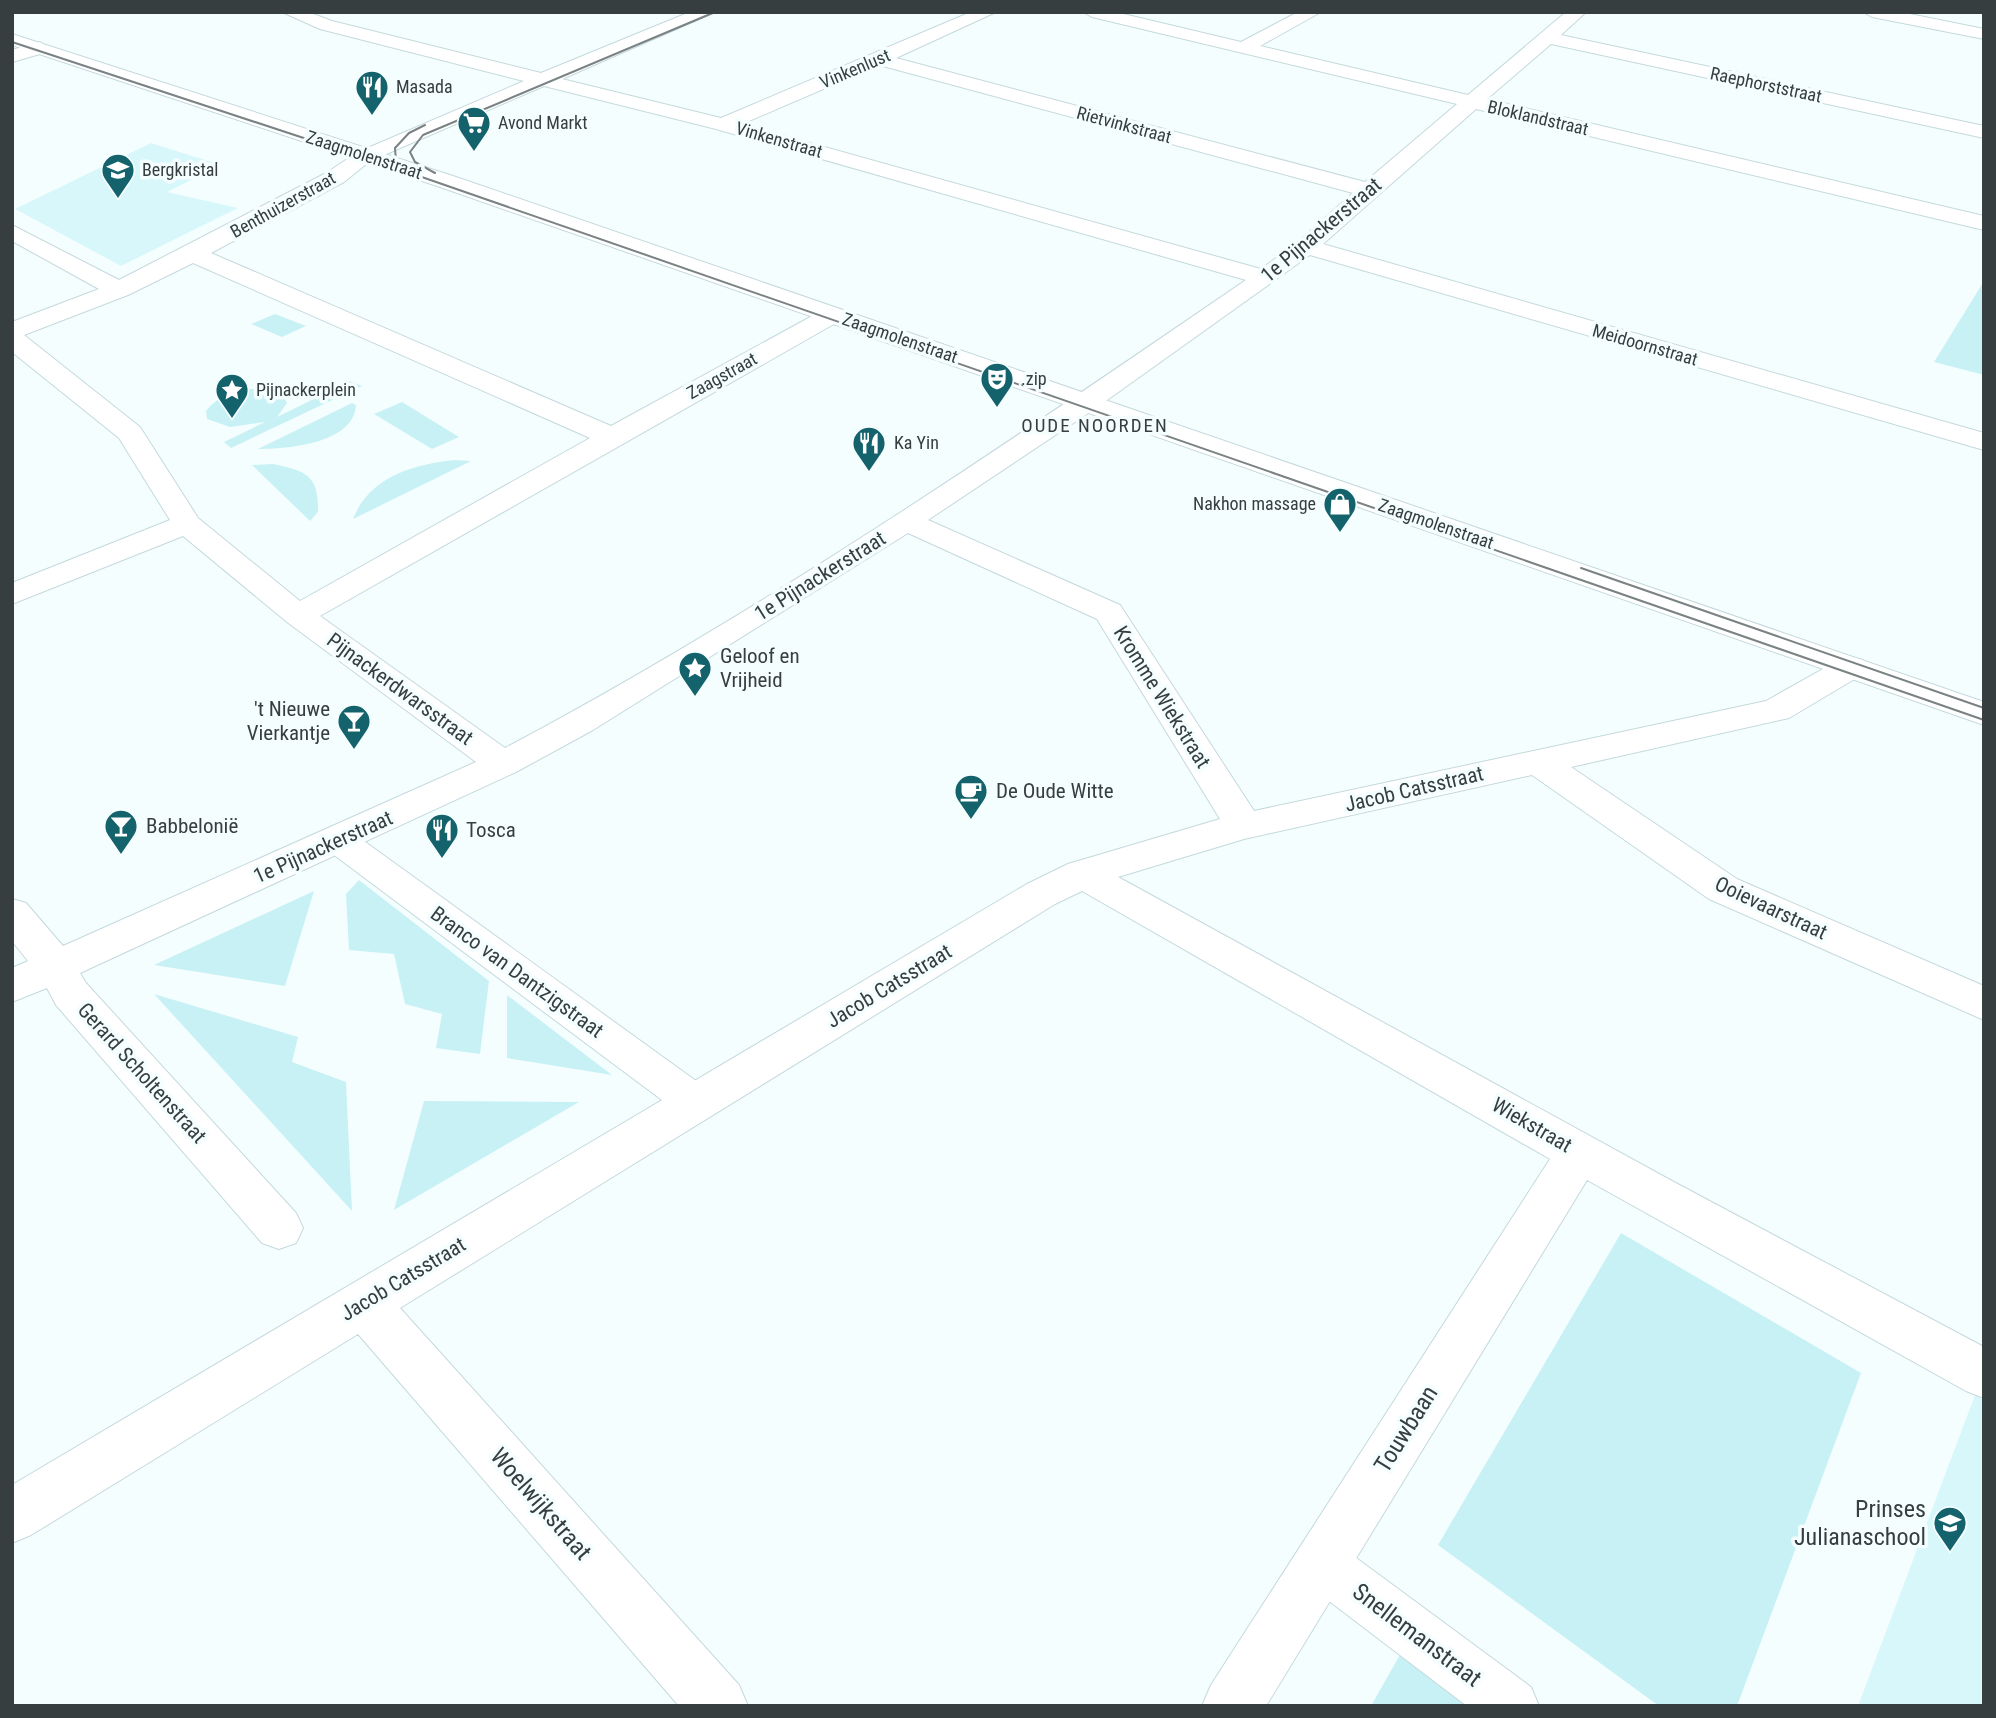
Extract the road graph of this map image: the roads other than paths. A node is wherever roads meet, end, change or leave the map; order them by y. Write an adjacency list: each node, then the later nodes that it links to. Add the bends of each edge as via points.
1 (290, 12): 16 (street, Vinkenstraat)
2 (673, 12): 8 (street)
3 (987, 12): 15 (street, Vinkenlust)
4 (1092, 12): 12 (street, Bloklandstraat)
5 (1312, 12): 12 (street)
6 (1577, 12): 10 (street, 1e Pijnackerstraat)
7 (1872, 12): 9 (street)
8 (701, 15): 16 (street, Benthuizerstraat)
9 (1984, 34)
10 (1549, 38): 17 (street, 1e Pijnackerstraat); 19 (street, Raephorststraat)
11 (12, 39): 13 (street, Zaagmolenstraat)
12 (1245, 47): 17 (street, Bloklandstraat)
13 (40, 48): 14 (street); 20 (street, Zaagmolenstraat)
14 (12, 56)
15 (878, 59): 18 (street, Vinkenlust); 21 (street, Rietvinkstraat)
16 (546, 79): 18 (street, Vinkenstraat); 20 (street, Benthuizerstraat)
17 (1471, 102): 21 (street, 1e Pijnackerstraat); 22 (street, Bloklandstraat)
18 (723, 125): 26 (street, Vinkenstraat)
19 (1984, 132)
20 (367, 156): 25 (street, Benthuizerstraat); 28 (street, Zaagmolenstraat)
21 (1369, 190): 24 (street, 1e Pijnackerstraat)
22 (1984, 223)
23 (12, 232): 27 (street)
24 (1306, 247): 26 (street, 1e Pijnackerstraat); 33 (street, Meidoornstraat)
25 (192, 254): 27 (street, Benthuizerstraat); 32 (street)
26 (1265, 278): 31 (street, 1e Pijnackerstraat)
27 (119, 289): 29 (street, Benthuizerstraat)
28 (832, 315): 31 (street, Zaagmolenstraat); 32 (street, Zaagstraat)
29 (12, 331)
30 (12, 339): 35 (street, via 130,433)
31 (1087, 402): 34 (street, 1e Pijnackerstraat); 38 (street, Zaagmolenstraat)
32 (612, 437): 37 (street)
33 (1984, 442)
34 (907, 522): 41 (street, 1e Pijnackerstraat, via 581,722); 42 (street, Kromme Wiekstraat, via 1109,612)
35 (187, 524): 36 (street); 37 (street)
36 (12, 594)
37 (298, 615): 41 (street, Pijnackerdwarsstraat)
38 (1851, 667): 39 (street, Zaagmolenstraat); 40 (street, Jacob Catsstraat, via 1777,710)
39 (1984, 714)
40 (1537, 761): 42 (street, Jacob Catsstraat); 48 (street, Ooievaarstraat, via 1723,888)
41 (503, 764): 43 (street, 1e Pijnackerstraat)
42 (1244, 826): 44 (street, Jacob Catsstraat)
43 (338, 840): 46 (street, 1e Pijnackerstraat); 49 (street, Branco van Dantzigstraat)
44 (1082, 874): 49 (street, Jacob Catsstraat, via 1041,894); 50 (street, Wiekstraat)
45 (12, 914): 46 (street, Gerard Scholtenstraat)
46 (56, 966): 47 (street, 1e Pijnackerstraat); 51 (street, Gerard Scholtenstraat, via 71,994)
47 (12, 986)
48 (1984, 1004)
49 (696, 1103): 52 (street, Jacob Catsstraat)
50 (1579, 1153): 53 (street, Wiekstraat); 55 (street, Touwbaan)
51 (279, 1227)
52 (363, 1303): 54 (street, Jacob Catsstraat); 56 (street, Woelwijkstraat)
53 (1984, 1374)
54 (12, 1516)
55 (1322, 1563): 57 (street, Touwbaan); 58 (street, Snellemanstraat)
56 (718, 1706)
57 (1232, 1706)
58 (1512, 1706)

